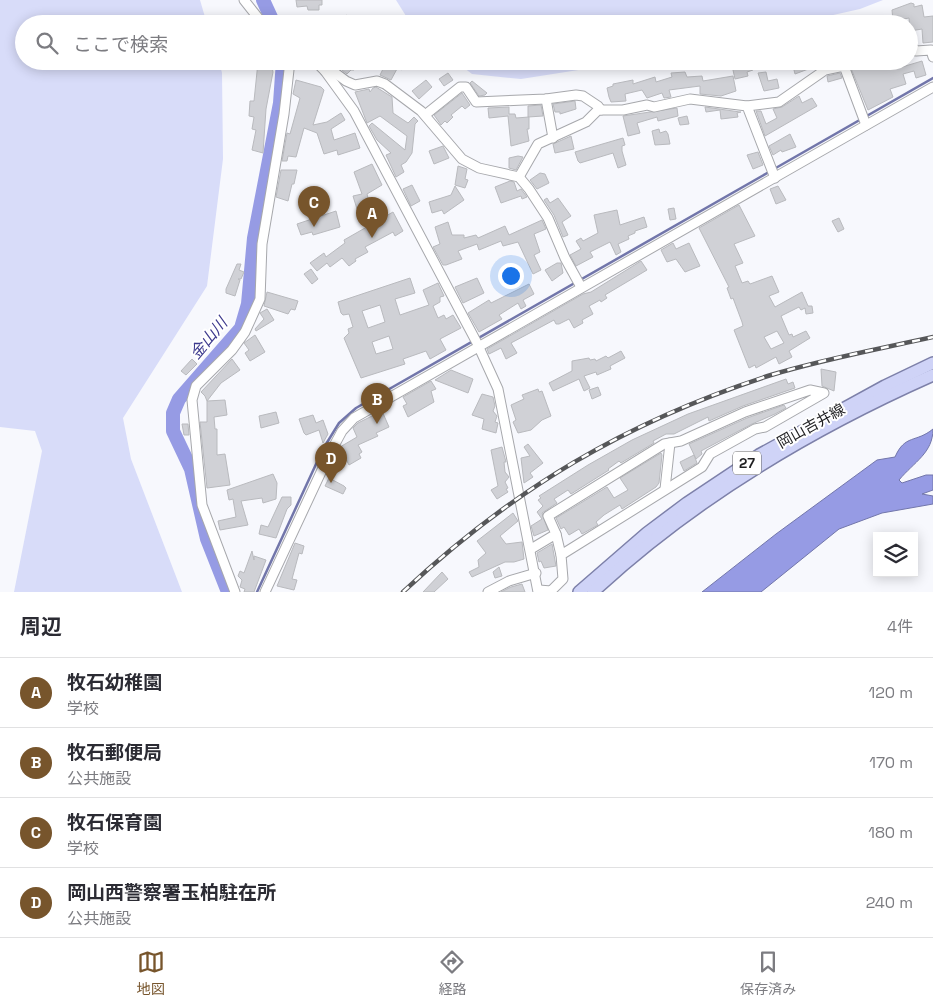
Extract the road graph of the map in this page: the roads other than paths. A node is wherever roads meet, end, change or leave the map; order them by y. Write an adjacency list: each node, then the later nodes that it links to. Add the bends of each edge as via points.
1 (244, 0): 2 (street)
2 (256, 15)
3 (918, 51): 4 (street, via 931,50)
4 (933, 57)
5 (289, 70): 29 (street, via 262,244 260,298 245,332 196,386 192,400 202,505)
6 (825, 70): 11 (street, via 779,102)
7 (848, 70): 14 (street)
8 (325, 71): 13 (street, via 334,72 355,85 377,81 385,84); 19 (street, via 354,111)
9 (933, 87): 14 (street)
10 (546, 99): 12 (street, via 583,96); 13 (street, via 476,102 466,87 460,87); 15 (street)
11 (747, 106): 12 (street, via 690,99 654,107); 16 (street)
12 (601, 110): 15 (street, via 586,122)
13 (425, 116): 17 (street, via 462,159 479,168)
14 (864, 120): 16 (street)
15 (553, 138): 17 (street, via 538,144)
16 (773, 173): 18 (street)
17 (519, 177): 18 (street, via 548,218)
18 (579, 283): 19 (street)
19 (476, 341): 25 (street, via 501,399); 30 (street, via 354,418 342,431)
20 (933, 364): 32 (main road, 岡山吉井線 / 27, via 802,430 721,480 647,533)
21 (933, 375): 33 (main road, 岡山吉井線 / 27, via 887,396 761,466 684,518)
22 (670, 443): 23 (street); 23 (street, via 800,393 810,390 824,393 710,454 702,467); 24 (street, via 548,516)
23 (665, 488): 26 (street)
24 (556, 534): 25 (street); 26 (street)
25 (531, 550): 27 (street)
26 (561, 554): 28 (street, via 563,579 551,591)
27 (536, 573): 28 (street); 31 (street)
28 (538, 591)
29 (235, 592)
30 (265, 592)
31 (488, 592)
32 (579, 592)
33 (593, 592)

